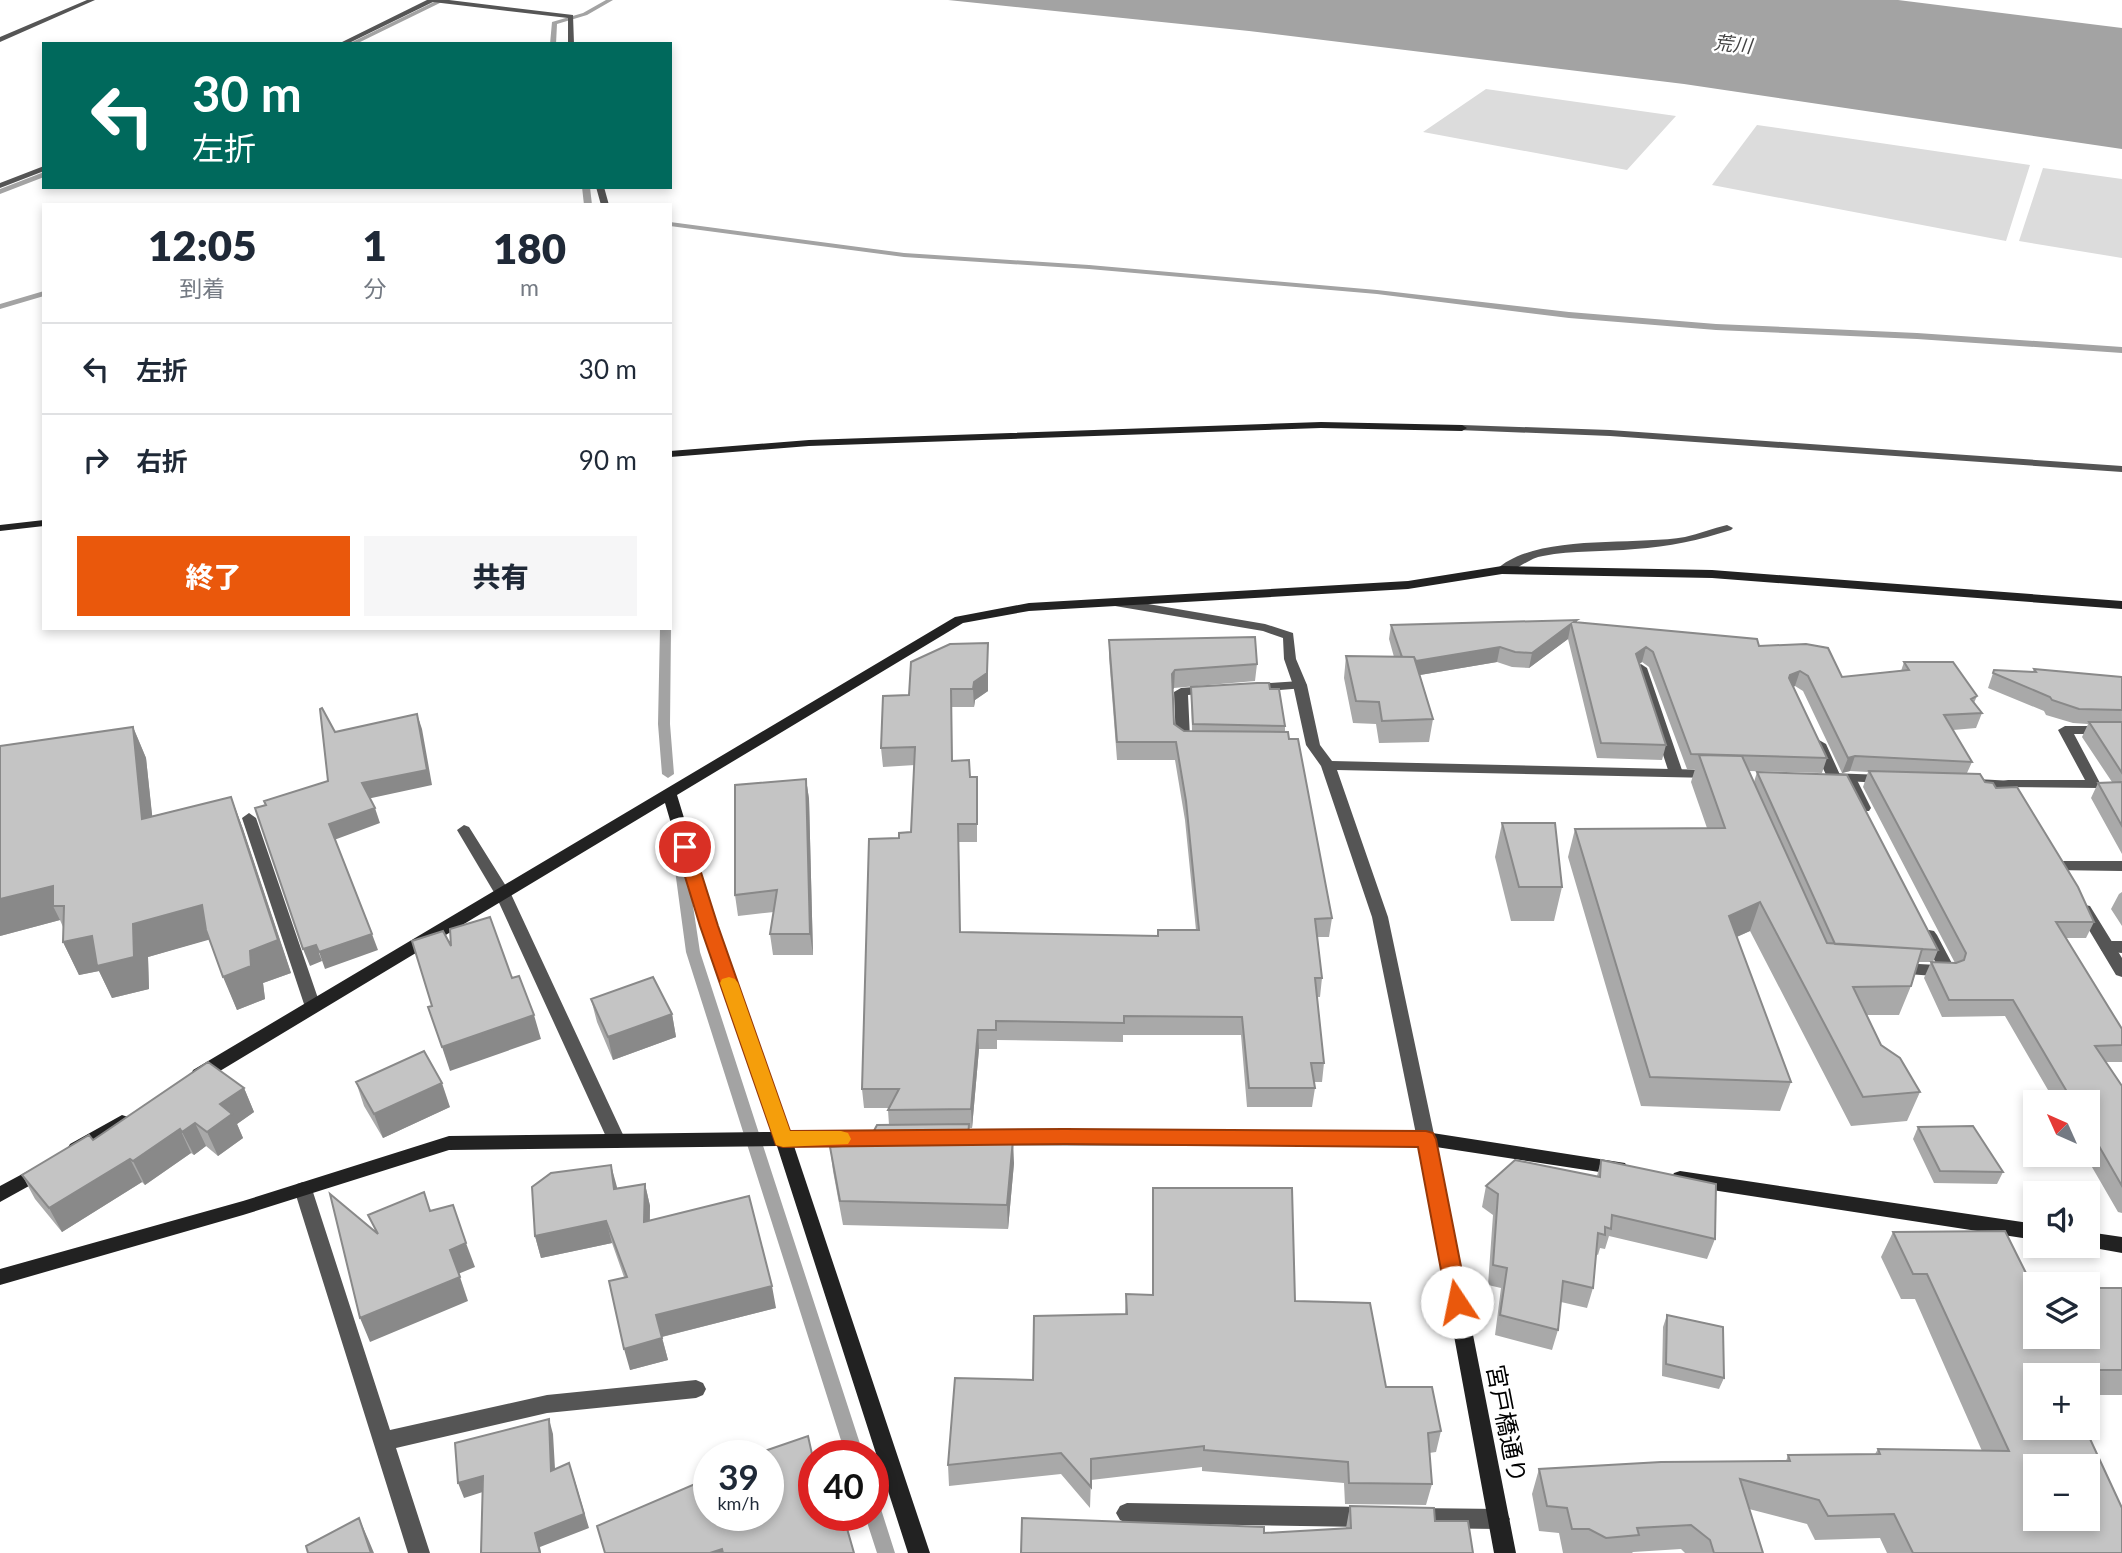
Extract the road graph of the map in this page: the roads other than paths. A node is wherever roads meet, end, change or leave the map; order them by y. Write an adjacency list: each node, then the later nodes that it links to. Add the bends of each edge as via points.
1 (92, 0): 3 (street)
2 (433, 0): 4 (street); 5 (street, via 571,19)
3 (0, 40)
4 (345, 42)
5 (571, 42)
6 (42, 169): 7 (street)
7 (0, 186)
8 (672, 454): 9 (street, via 809,443 1294,426 1610,433)
9 (2122, 469)
10 (42, 523): 11 (street)
11 (0, 528)
12 (1727, 528): 13 (street, via 1688,540 1558,549 1532,554)
13 (1502, 570): 14 (street, via 1408,585); 15 (street, via 1712,573)
14 (1119, 603): 17 (street, via 1289,636 1290,659); 28 (street, via 1029,607 959,620)
15 (2122, 605)
16 (1641, 668): 22 (street)
17 (1300, 685): 20 (street, via 1181,692 1183,742); 21 (street, via 1307,745)
18 (1811, 728): 24 (street)
19 (2122, 730): 27 (street, via 2065,730 2094,785)
20 (1209, 742)
21 (1328, 765): 22 (street); 47 (street, via 1380,917)
22 (1676, 773): 23 (street)
23 (1727, 774)
24 (1835, 777): 25 (street); 31 (street)
25 (1902, 780)
26 (1968, 782): 27 (street)
27 (2007, 784): 30 (street)
28 (669, 794): 35 (street); 46 (street)
29 (249, 818): 41 (street)
30 (2029, 819)
31 (1874, 826)
32 (464, 830): 35 (street)
33 (2058, 866): 34 (street)
34 (2122, 866)
35 (503, 894): 41 (street); 48 (street)
36 (2079, 901): 38 (street)
37 (1923, 923): 39 (street, via 1948,971)
38 (2115, 947): 40 (street)
39 (1879, 969)
40 (2122, 971)
41 (313, 1007): 42 (street)
42 (186, 1083)
43 (139, 1111): 50 (street)
44 (904, 1138): 46 (street)
45 (931, 1138): 47 (street)
46 (781, 1139): 48 (street); 60 (street)
47 (1426, 1139): 51 (street); 58 (street, 宮戸橋通り)
48 (617, 1141): 49 (street, via 449,1143)
49 (303, 1189): 54 (street); 56 (street)
50 (0, 1195)
51 (2023, 1230)
52 (2100, 1242): 53 (street)
53 (2122, 1245)
54 (0, 1277)
55 (696, 1389): 56 (street, via 547,1404)
56 (383, 1441): 59 (street)
57 (1127, 1513): 58 (street)
58 (1499, 1519): 61 (street, 宮戸橋通り)
59 (419, 1553)
60 (919, 1553)
61 (1505, 1553)

